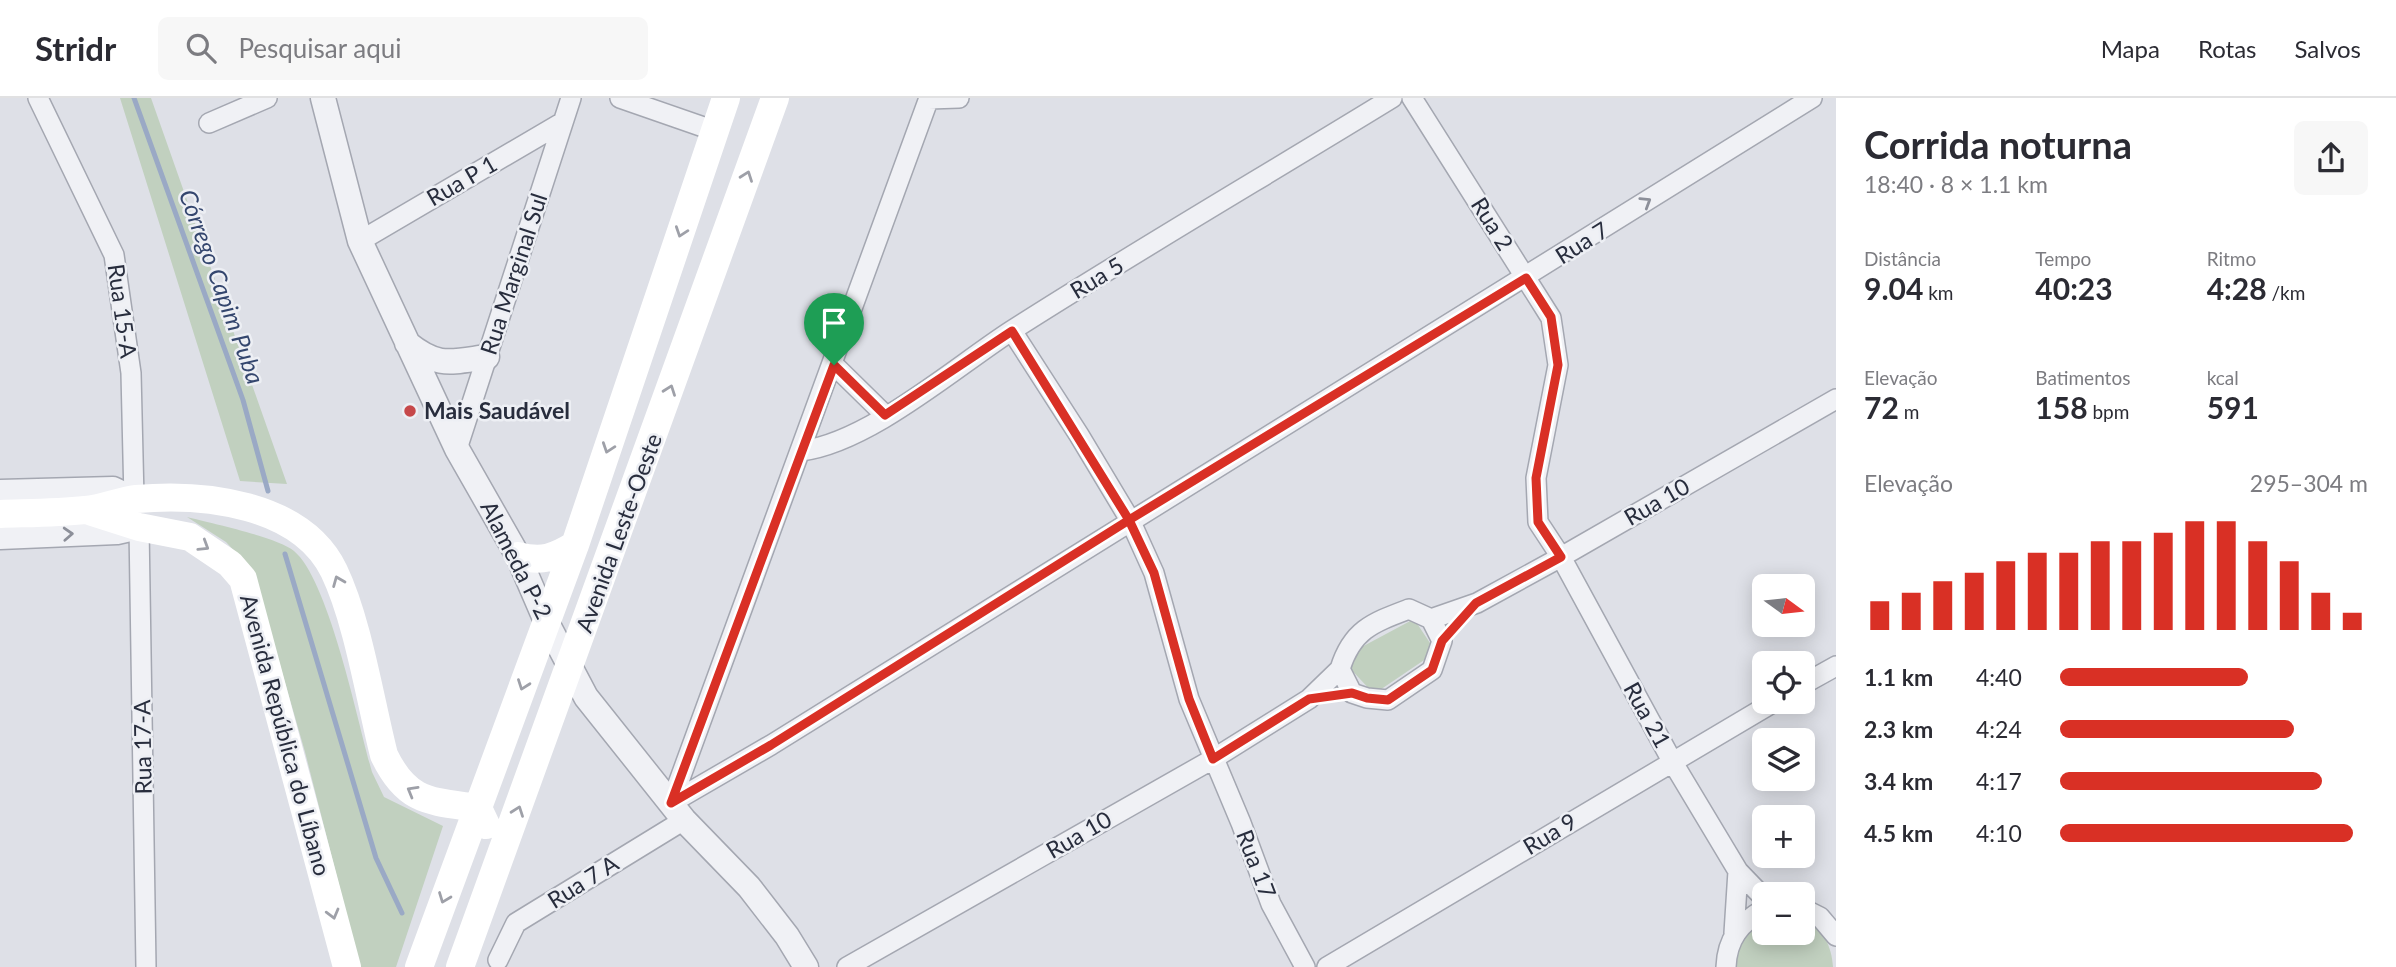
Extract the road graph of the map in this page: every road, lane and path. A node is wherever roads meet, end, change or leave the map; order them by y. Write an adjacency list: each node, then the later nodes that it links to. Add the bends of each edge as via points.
1 (38, 98): 27 (street, Rua 15-A, via 114,255 131,373)
2 (267, 98): 14 (street)
3 (323, 98): 16 (street, Alameda P-2)
4 (571, 98): 13 (street, Rua Marginal Sul)
5 (621, 98): 15 (street)
6 (726, 98): 15 (main road, Avenida Leste-Oeste)
7 (775, 98): 41 (main road, Avenida Leste-Oeste, one-way to 7)
8 (929, 98): 9 (street); 21 (street)
9 (959, 98)
10 (1392, 98): 18 (street, Rua 5)
11 (1412, 98): 17 (street, Rua 2)
12 (1812, 98): 17 (street, Rua 7, one-way to 12)
13 (564, 122): 16 (street, Rua P 1); 20 (street, Rua Marginal Sul)
14 (209, 124)
15 (715, 131): 33 (main road, Avenida Leste-Oeste, one-way to 33)
16 (360, 241): 19 (street, Alameda P-2)
17 (1526, 278): 30 (street, Rua 7); 35 (street, Rua 2, via 1551,317 1558,365 1536,478 1538,522)
18 (1012, 331): 23 (street, Rua 5); 30 (street, Rua 17)
19 (406, 342): 20 (street, via 427,359 444,363); 24 (street, Alameda P-2)
20 (487, 357): 24 (street, Rua Marginal Sul)
21 (834, 365): 23 (street); 25 (street)
22 (1836, 399): 35 (street, Rua 10)
23 (885, 415): 25 (street, Rua 5, via 838,442)
24 (457, 449): 34 (street, Alameda P-2)
25 (801, 451): 50 (street)
26 (0, 492): 27 (street, Avenida República do Líbano, via 113,489)
27 (134, 499): 28 (main road, Avenida República do Líbano); 49 (main road, Avenida República do Líbano, one-way to 27, via 416,795 393,774 384,755 345,598 334,570 306,536 246,506 209,500)
28 (86, 510): 29 (main road, Avenida República do Líbano); 31 (main road, Avenida República do Líbano)
29 (0, 514)
30 (1129, 520): 47 (street, Rua 17, via 1154,573 1189,699); 50 (street, Rua 7, via 771,745)
31 (139, 527): 32 (street, Avenida República do Líbano, one-way to 31); 62 (street, Rua 17-A); 63 (main road, Avenida República do Líbano, one-way to 63, via 190,537 218,554 243,579)
32 (0, 537)
33 (575, 545): 34 (main road, via 549,559); 38 (main road, Avenida Leste-Oeste)
34 (518, 556): 38 (street, Alameda P-2)
35 (1561, 557): 36 (street, Rua 10); 48 (street, Rua 21)
36 (1476, 603): 37 (street, Rua 10); 39 (street, Rua 10)
37 (1431, 620): 39 (street); 42 (street, via 1409,609 1376,622 1348,645)
38 (546, 621): 41 (street, Alameda P-2); 49 (main road, Avenida Leste-Oeste, one-way to 49)
39 (1442, 641): 44 (street, via 1432,670 1388,700)
40 (1836, 666): 43 (street)
41 (570, 668): 50 (street, Alameda P-2, via 586,696); 58 (main road, Avenida Leste-Oeste, one-way to 41)
42 (1339, 669): 44 (street); 45 (street, Rua 10)
43 (1815, 678)
44 (1352, 693): 45 (street, Rua 10)
45 (1309, 699): 47 (street, Rua 10)
46 (1753, 714): 48 (street, Rua 9)
47 (1213, 759): 67 (street, Rua 10); 68 (street, Rua 17, via 1271,904)
48 (1672, 761): 51 (street, Rua 21); 69 (street, Rua 9)
49 (478, 808): 58 (main road, via 487,829 467,908); 64 (main road, Avenida Leste-Oeste, one-way to 64)
50 (678, 811): 60 (street, Rua 7 A, via 516,923); 66 (street, Alameda P-2, via 748,887)
51 (1738, 871): 52 (street, Rua 21); 57 (street)
52 (1752, 886)
53 (1815, 909): 54 (street)
54 (1836, 912)
55 (1815, 915): 59 (street)
56 (1752, 916): 57 (street)
57 (1734, 933): 61 (street)
58 (471, 936): 65 (main road, Avenida Leste-Oeste)
59 (1836, 936)
60 (498, 960)
61 (1725, 962)
62 (146, 967)
63 (347, 967)
64 (419, 967)
65 (460, 967)
66 (806, 967)
67 (847, 967)
68 (1305, 967)
69 (1327, 967)

